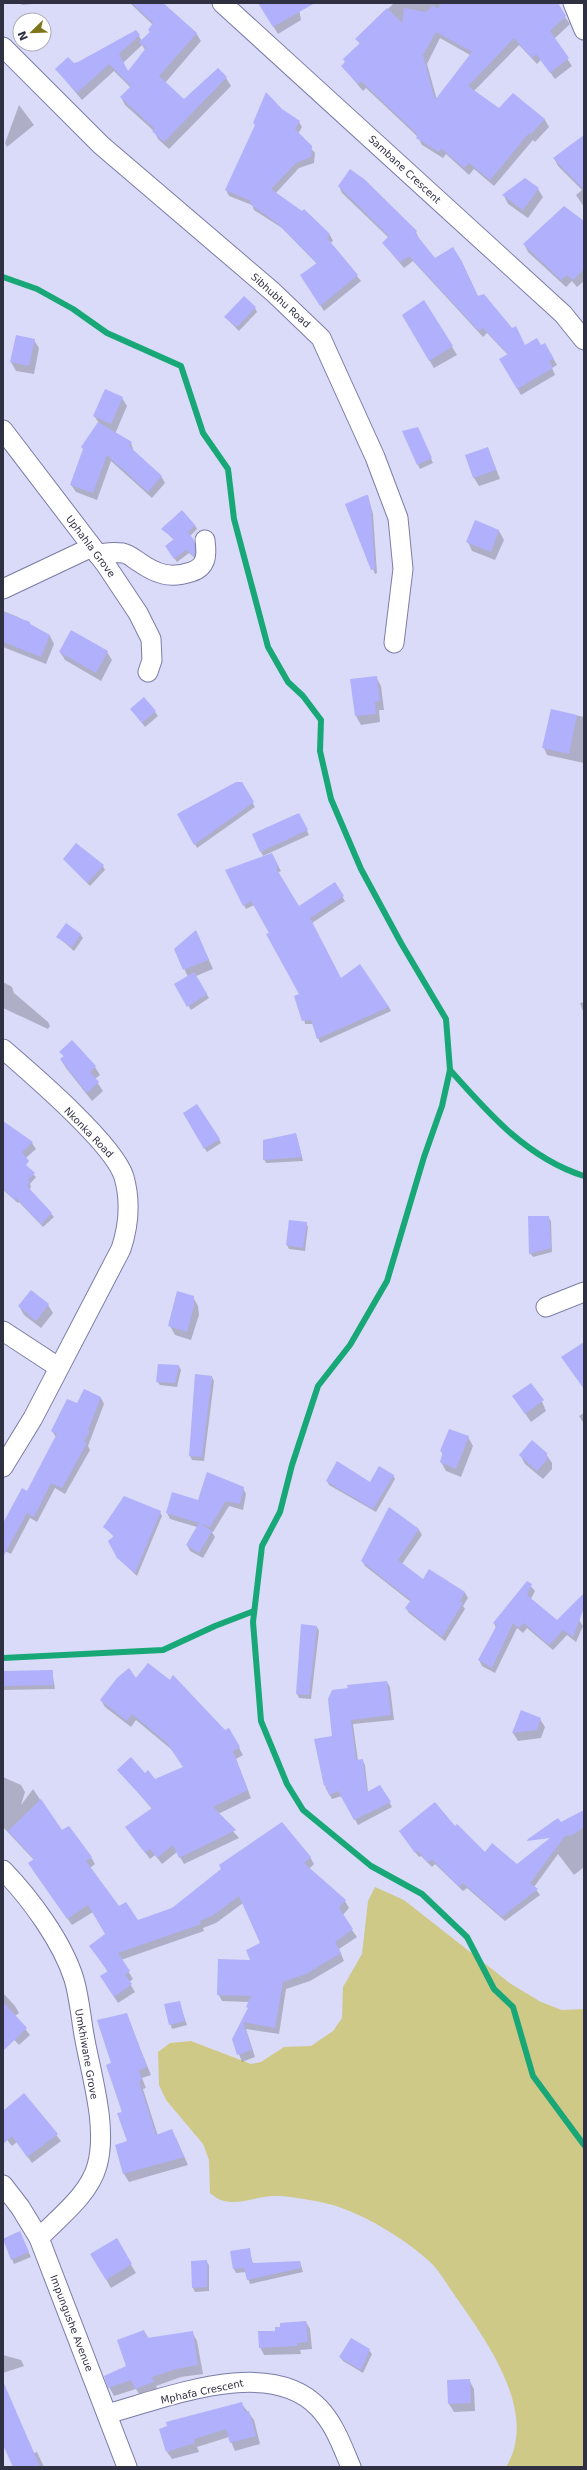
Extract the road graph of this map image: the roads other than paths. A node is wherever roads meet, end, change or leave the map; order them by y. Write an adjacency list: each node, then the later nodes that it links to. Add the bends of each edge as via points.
1 (222, 3): 5 (street, Sambane Crescent, via 536,290 577,329)
2 (573, 3): 3 (street)
3 (584, 30)
4 (3, 47): 10 (street, Sibhubhu Road, via 101,145 278,296 321,338 375,457 398,518 403,568)
5 (584, 340)
6 (3, 430): 8 (street, Uphahla Grove)
7 (205, 540): 8 (street, via 207,554 204,563 198,570 175,576 166,576 149,570 123,554)
8 (95, 551): 9 (street); 11 (street, Uphahla Grove, via 138,612 151,639 152,660)
9 (3, 589)
10 (394, 643)
11 (148, 672)
12 (3, 1049): 16 (street, Nkonka Road, via 34,1076 114,1157 124,1176 127,1192 128,1230 121,1249)
13 (584, 1292): 14 (street)
14 (546, 1307)
15 (3, 1331): 16 (street)
16 (58, 1367): 17 (street, Nkonka Road, via 33,1418)
17 (3, 1467)
18 (3, 1870): 20 (street, Umkhiwane Grove, via 26,1896 51,1932 74,1978 100,2127 100,2154 93,2178)
19 (3, 2185): 20 (street, Impungushe Avenue)
20 (39, 2238): 21 (street, Impungushe Avenue)
21 (107, 2414): 22 (street, Impungushe Avenue); 23 (street, Mphafa Crescent, via 178,2394 237,2382 275,2384 299,2393 318,2407 333,2426)
22 (127, 2467)
23 (351, 2467)

